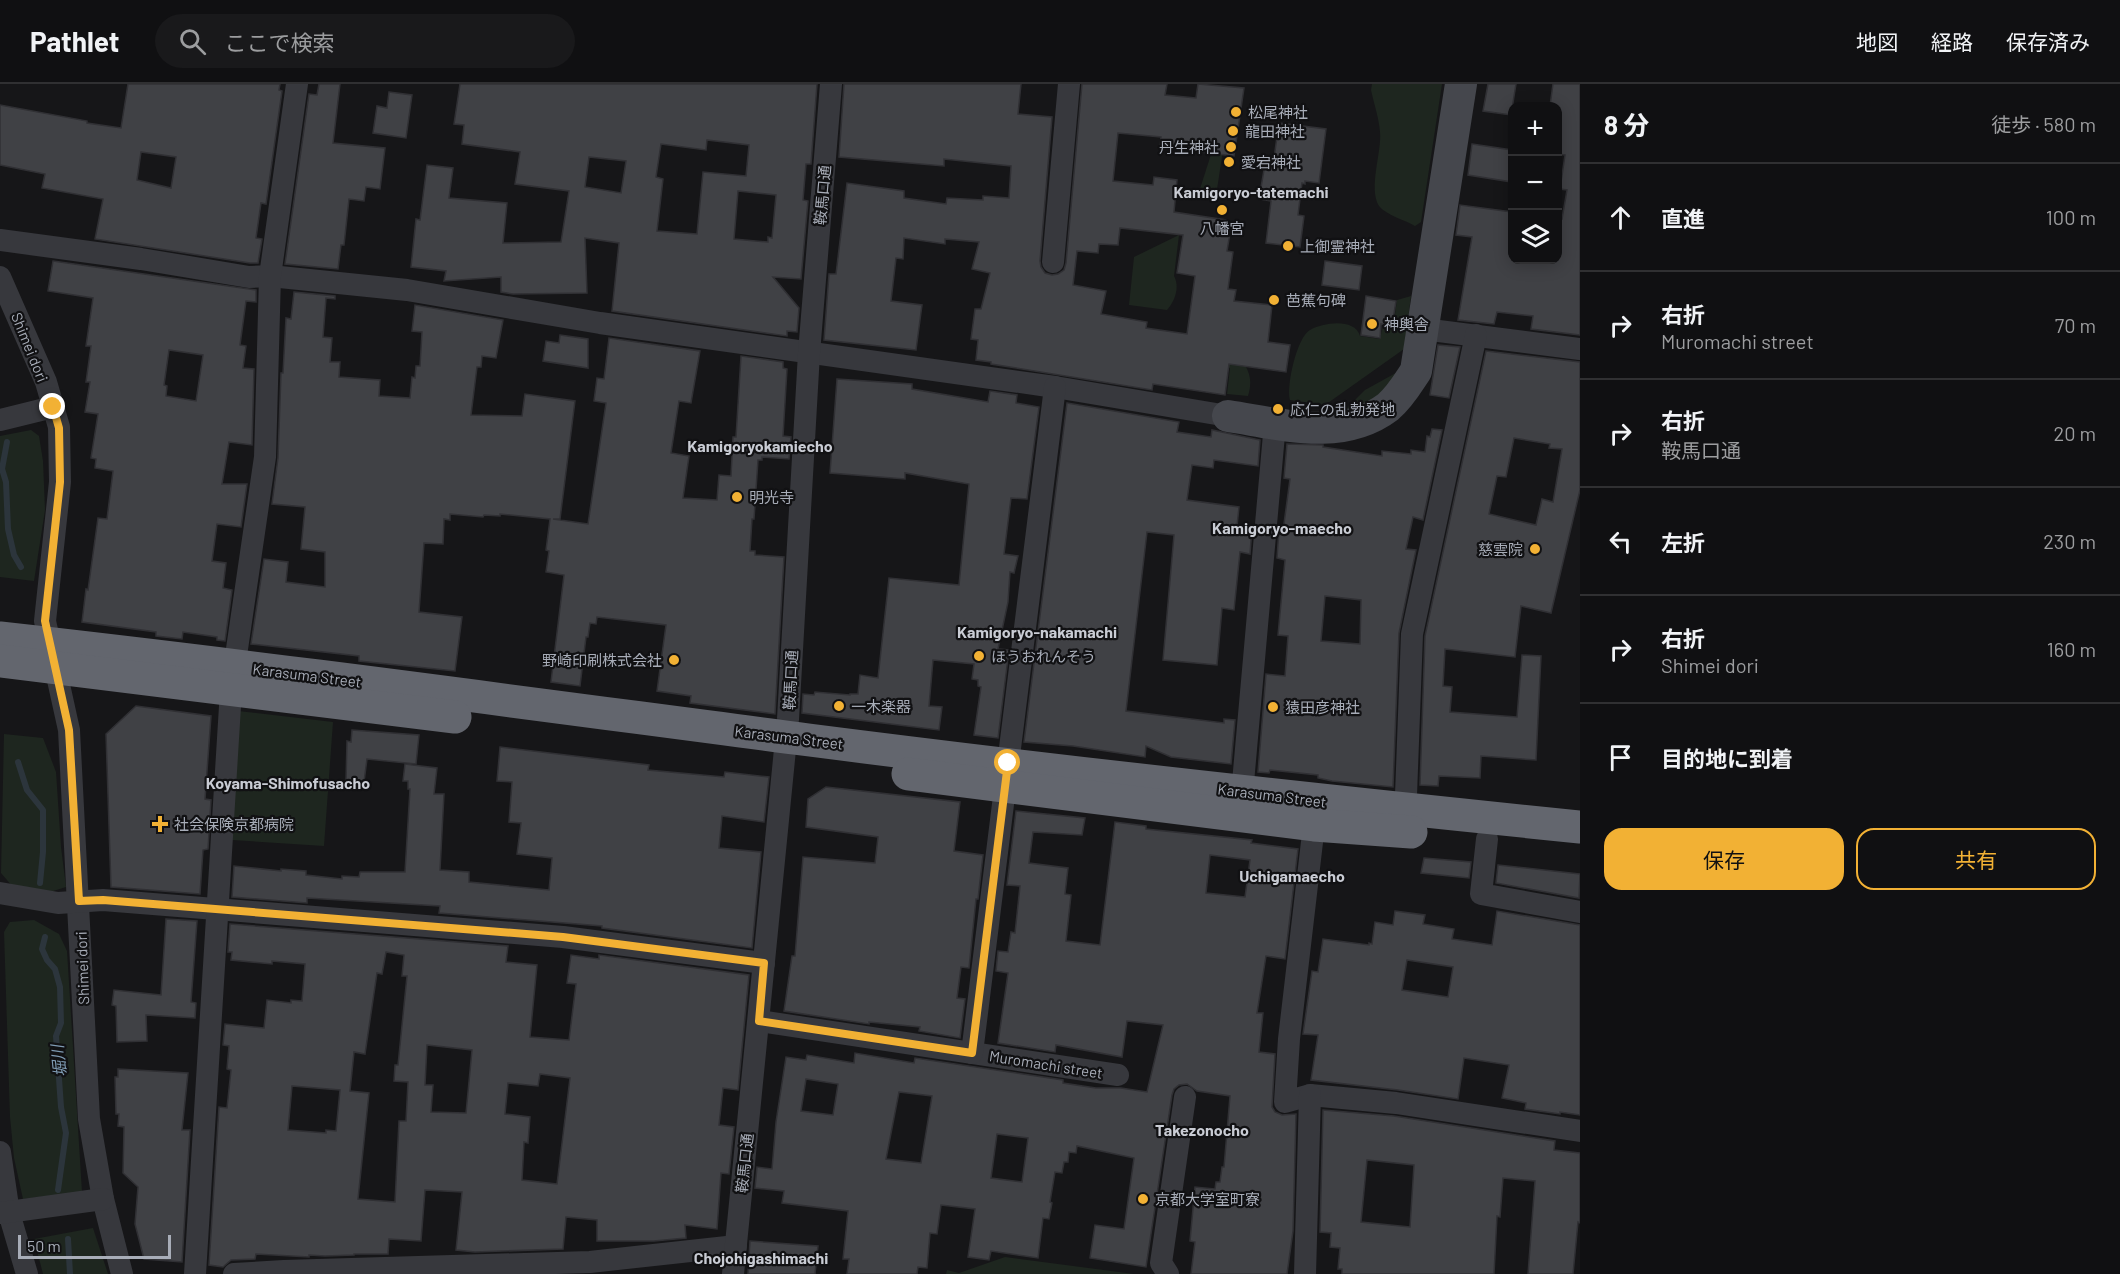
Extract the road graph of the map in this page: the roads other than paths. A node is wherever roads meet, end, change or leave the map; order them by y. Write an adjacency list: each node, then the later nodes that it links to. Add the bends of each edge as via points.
1 (297, 84): 7 (street)
2 (831, 84): 12 (street, 鞍馬口通)
3 (1069, 84): 6 (street)
4 (1461, 84): 9 (street)
5 (0, 240): 7 (street, via 249,278)
6 (1053, 262)
7 (270, 276): 12 (street, via 407,290); 21 (street, via 265,457)
8 (0, 277): 14 (street, Shimei dori)
9 (1423, 329): 10 (street); 17 (street, via 1416,371 1390,406 1346,426 1322,429)
10 (1476, 336): 11 (street); 25 (street, via 1412,634)
11 (1580, 349)
12 (809, 353): 13 (street); 22 (street, 鞍馬口通)
13 (1055, 387): 15 (street); 23 (street)
14 (53, 407): 16 (street); 19 (street, Shimei dori, via 59,428 60,482 45,621)
15 (1228, 416): 17 (street)
16 (0, 420)
17 (1275, 423): 24 (street)
18 (0, 638): 19 (highway, Karasuma Street)
19 (52, 656): 20 (highway, Karasuma Street); 21 (highway, Karasuma Street); 31 (street, Shimei dori, via 69,730)
20 (0, 662)
21 (233, 678): 22 (highway, Karasuma Street); 32 (street)
22 (785, 747): 23 (highway, Karasuma Street); 34 (street, 鞍馬口通)
23 (1007, 775): 24 (highway, Karasuma Street); 36 (street)
24 (1242, 803): 25 (highway, Karasuma Street); 26 (highway, Karasuma Street)
25 (1405, 820): 26 (highway, Karasuma Street); 27 (highway, Karasuma Street); 28 (highway, Karasuma Street)
26 (1314, 825): 38 (street, via 1285,1102)
27 (1580, 827)
28 (1487, 839): 29 (highway, Karasuma Street); 33 (street, via 1481,894)
29 (1580, 849)
30 (0, 893): 31 (street, via 58,903)
31 (79, 901): 32 (street); 42 (street, Shimei dori, via 89,1119)
32 (219, 909): 34 (street, via 563,937); 47 (street)
33 (1580, 912)
34 (764, 963): 35 (street, 鞍馬口通)
35 (759, 1021): 36 (street, Muromachi street); 44 (street, 鞍馬口通)
36 (972, 1053): 37 (street, Muromachi street)
37 (1119, 1075)
38 (1310, 1095): 40 (street, via 1396,1103); 51 (street)
39 (1185, 1097): 50 (street, via 1161,1263)
40 (1580, 1131)
41 (0, 1152): 43 (street)
42 (103, 1199): 43 (street); 46 (street, Shimei dori)
43 (5, 1213): 45 (street)
44 (736, 1246): 48 (street, via 590,1262); 49 (street, 鞍馬口通)
45 (27, 1274)
46 (122, 1274)
47 (195, 1274)
48 (234, 1274)
49 (733, 1274)
50 (1168, 1274)
51 (1305, 1274)

